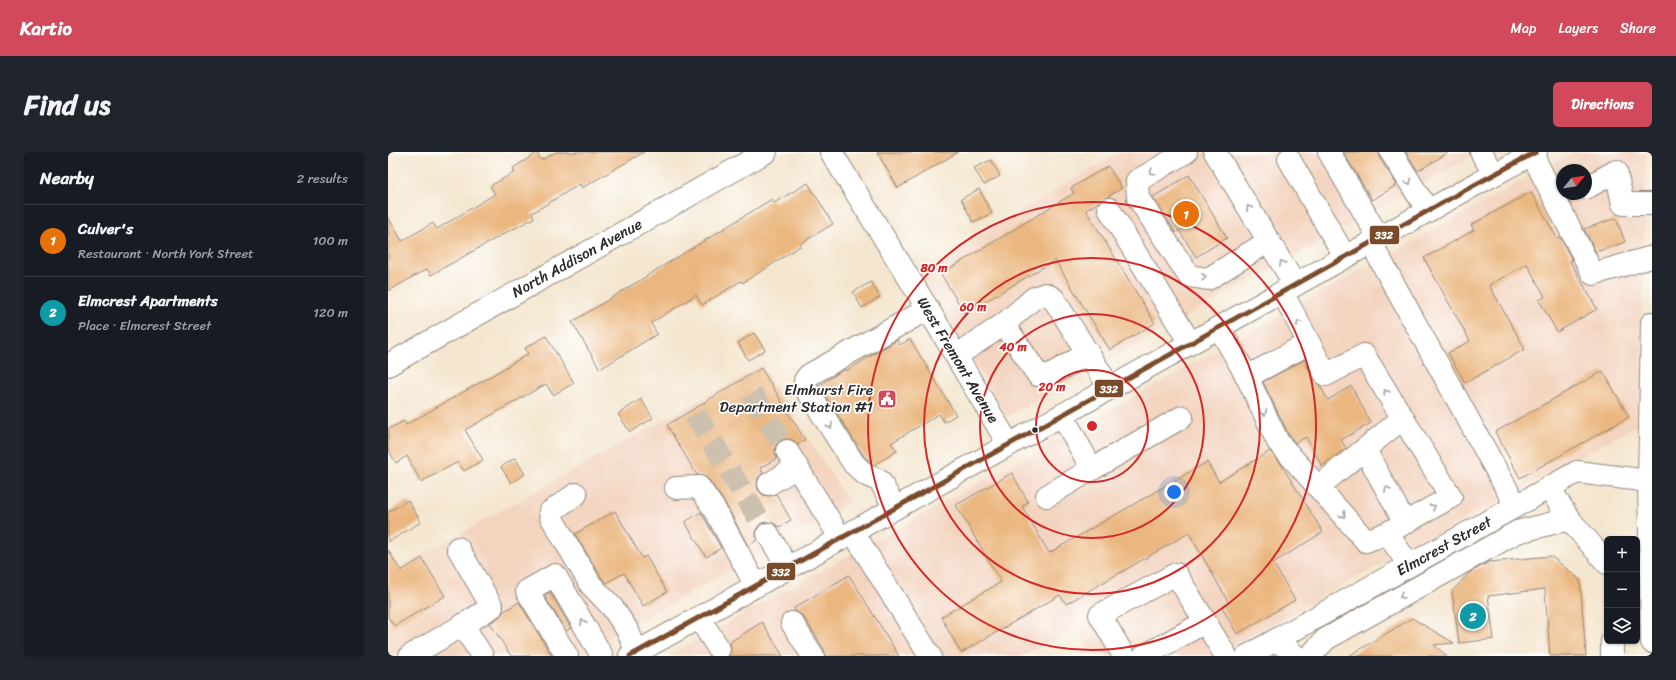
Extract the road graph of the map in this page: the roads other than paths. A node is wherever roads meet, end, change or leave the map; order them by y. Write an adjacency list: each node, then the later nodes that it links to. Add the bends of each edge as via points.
1 (766, 152): 30 (street, North Addison Avenue)
2 (831, 152): 22 (street, West Fremont Avenue)
3 (1186, 152): 18 (street, one-way to 18, via 1137,181 1137,187 1138,198 1189,276 1208,279)
4 (1215, 152): 18 (street, one-way to 4)
5 (1329, 152): 17 (street)
6 (1391, 152): 16 (street, one-way to 16)
7 (1481, 152): 10 (street)
8 (1522, 155): 10 (street); 12 (street)
9 (1289, 159): 19 (street)
10 (1494, 174): 16 (street)
11 (1592, 185): 14 (street, via 1616,172 1622,204)
12 (1556, 188)
13 (1567, 200): 20 (street, via 1593,274)
14 (1652, 204)
15 (1109, 209): 26 (street)
16 (1428, 211): 17 (street)
17 (1375, 240): 19 (street); 46 (street)
18 (1269, 241): 21 (street, one-way to 18)
19 (1344, 257): 21 (street)
20 (1652, 257)
21 (1289, 288): 25 (street); 27 (street, one-way to 21)
22 (928, 309): 29 (street, West Fremont Avenue); 47 (street, one-way to 47, via 805,380 805,387 854,464 880,481)
23 (1652, 323): 39 (street)
24 (1004, 324): 28 (street, via 1038,375 1050,375); 28 (street, via 1034,298 1046,294 1054,298); 29 (street)
25 (1219, 327): 26 (street); 31 (street)
26 (1190, 343): 32 (street)
27 (1309, 343): 31 (street); 35 (street, one-way to 27, via 1364,355 1326,375)
28 (1088, 353): 32 (street)
29 (956, 356): 36 (street, West Fremont Avenue)
30 (388, 365)
31 (1247, 377): 41 (street, one-way to 41, via 1278,442)
32 (1110, 388): 33 (street)
33 (1062, 415): 36 (street); 38 (street)
34 (1182, 417): 38 (street)
35 (1403, 418): 37 (street); 49 (street, one-way to 35, via 1451,497)
36 (1009, 445): 47 (street)
37 (1365, 450): 41 (street); 49 (street, one-way to 37)
38 (1092, 469): 45 (street)
39 (1649, 481): 43 (street, Elmcrest Street, via 1577,472); 63 (street)
40 (769, 484): 52 (street, via 792,459)
41 (1318, 487): 51 (street, one-way to 51, via 1366,541)
42 (676, 488): 57 (street, via 699,487 715,510)
43 (1549, 488): 46 (street, Elmcrest Street); 48 (street)
44 (576, 494): 66 (street, via 550,512 551,517 591,585 612,607 628,632)
45 (1047, 496)
46 (1516, 506): 55 (street, Elmcrest Street)
47 (895, 508): 52 (street)
48 (1569, 519): 54 (street); 78 (street, one-way to 78, via 1517,532 1326,639)
49 (1405, 523): 51 (street)
50 (768, 534): 56 (street)
51 (1387, 534): 55 (street)
52 (847, 535): 56 (street); 72 (street)
53 (458, 548): 61 (street, via 492,608)
54 (1604, 560)
55 (1410, 565): 62 (street, Elmcrest Street)
56 (788, 568): 57 (street)
57 (756, 586): 58 (street)
58 (699, 618): 65 (street); 66 (street)
59 (1205, 622): 73 (street, via 1176,574 1100,615); 74 (street); 75 (street)
60 (792, 623): 71 (street)
61 (463, 625): 67 (street); 68 (street)
62 (1277, 640): 76 (street, Elmcrest Street); 77 (street)
63 (1652, 642)
64 (1612, 644): 79 (street)
65 (718, 649)
66 (635, 655)
67 (410, 656)
68 (482, 656)
69 (567, 656): 70 (street, one-way to 69, via 555,575 527,591)
70 (602, 656)
71 (812, 656)
72 (930, 656)
73 (1124, 656)
74 (1144, 656)
75 (1226, 656)
76 (1248, 656)
77 (1296, 656)
78 (1310, 656)
79 (1612, 656)

